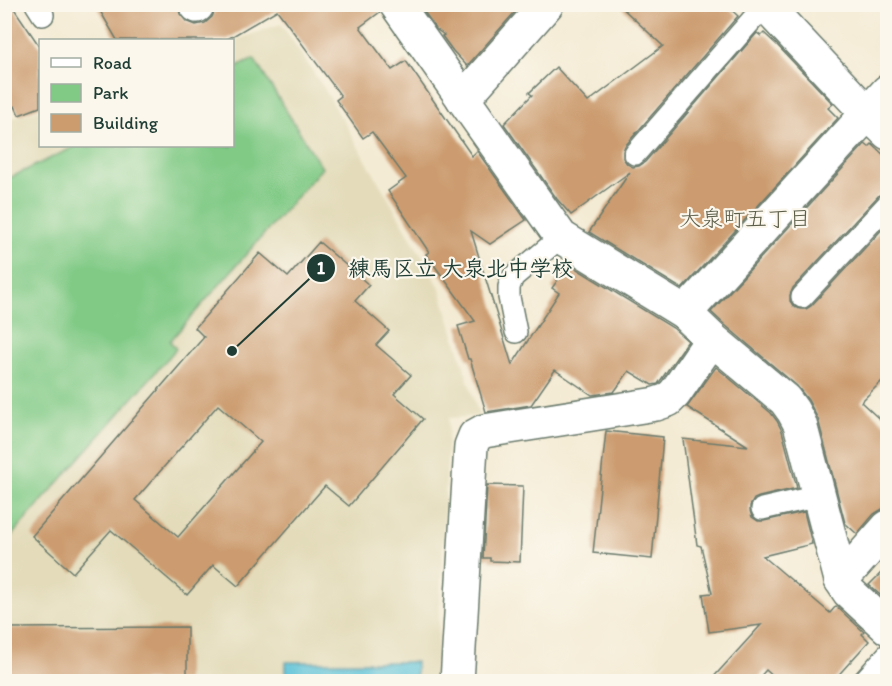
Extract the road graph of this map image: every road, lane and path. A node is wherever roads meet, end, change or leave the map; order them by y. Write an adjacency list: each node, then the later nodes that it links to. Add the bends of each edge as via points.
1 (396, 4): 4 (street)
2 (547, 4): 4 (street)
3 (764, 5): 5 (street); 6 (lane)
4 (463, 99): 8 (street)
5 (881, 112): 10 (street)
6 (635, 154)
7 (888, 204): 9 (lane)
8 (561, 237): 10 (street); 11 (lane, via 513,277 509,297)
9 (802, 297)
10 (685, 314): 12 (street)
11 (516, 332)
12 (712, 339): 13 (street, via 793,411 800,424); 19 (street, via 668,400 484,431 475,436 471,446)
13 (818, 496): 14 (lane); 16 (street)
14 (762, 509)
15 (888, 527): 16 (street)
16 (840, 580): 17 (street)
17 (888, 628)
18 (888, 654): 20 (lane)
19 (457, 681)
20 (863, 681)

